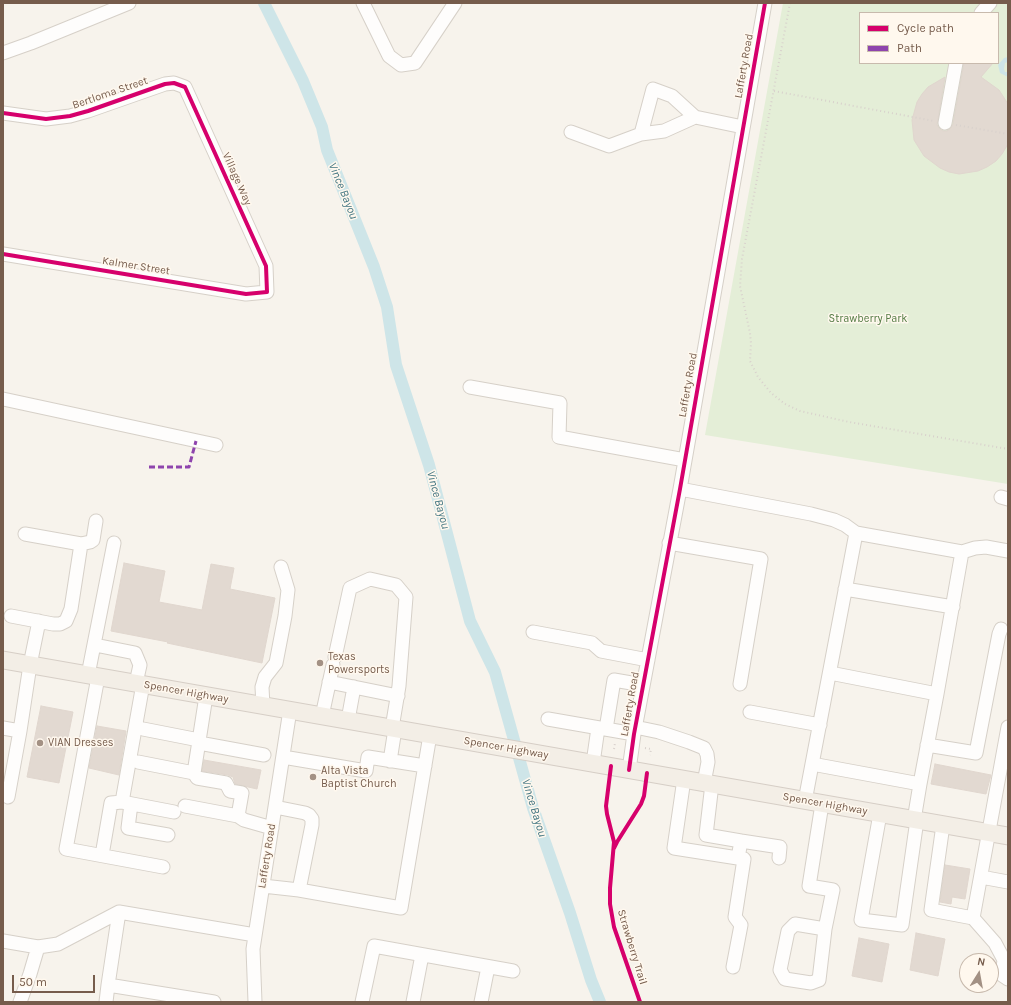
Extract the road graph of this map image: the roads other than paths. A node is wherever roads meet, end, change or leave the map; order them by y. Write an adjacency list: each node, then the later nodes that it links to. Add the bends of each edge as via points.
1 (129, 3): 7 (street, via 32,44)
2 (363, 3): 3 (street, via 389,56 401,65 415,63)
3 (455, 3)
4 (765, 3): 13 (street, Lafferty Road)
5 (990, 3): 6 (street)
6 (982, 12)
7 (3, 53)
8 (956, 64): 12 (street)
9 (174, 83): 10 (street, Bertloma Street, via 70,116 46,119); 17 (street, Village Way, via 185,87 266,266)
10 (3, 113)
11 (695, 117): 13 (street); 15 (street, via 664,131); 15 (street, via 672,96 653,89)
12 (945, 123)
13 (742, 127): 21 (street, Lafferty Road)
14 (571, 132): 15 (street, via 609,146)
15 (641, 134)
16 (3, 254): 17 (street, Kalmer Street, via 246,294)
17 (266, 292)
18 (470, 387): 21 (street, via 560,403 559,437)
19 (3, 399): 20 (street)
20 (216, 445)
21 (685, 460): 22 (street, Lafferty Road)
22 (680, 489): 24 (street, via 811,514 834,520); 26 (street, Lafferty Road)
23 (96, 521): 28 (street, via 93,540)
24 (856, 533): 30 (street); 32 (street)
25 (25, 534): 28 (street)
26 (669, 542): 40 (street, Lafferty Road); 46 (street, via 761,559)
27 (114, 543): 38 (street)
28 (81, 544): 35 (street, via 71,609 66,621 54,624)
29 (1008, 551): 30 (street, via 986,547)
30 (962, 552): 33 (street)
31 (281, 567): 52 (street, via 288,590 285,616 276,663 265,677 262,687)
32 (845, 589): 33 (street); 42 (street)
33 (953, 607): 49 (street)
34 (11, 616): 35 (street)
35 (39, 621): 41 (street)
36 (1001, 629): 68 (street, via 976,753)
37 (532, 632): 40 (street, via 592,643 600,651)
38 (95, 645): 43 (street); 45 (street, via 135,653 140,665)
39 (3, 660): 41 (main road, Spencer Highway)
40 (648, 660): 47 (street, Lafferty Road)
41 (30, 665): 43 (main road, Spencer Highway); 65 (street)
42 (830, 673): 49 (street); 58 (street)
43 (93, 676): 45 (main road, Spencer Highway); 95 (street, via 66,849)
44 (329, 682): 48 (street); 51 (street, via 350,588 370,579 396,585 406,597); 55 (street)
45 (140, 684): 50 (main road, Spencer Highway); 83 (street)
46 (740, 684)
47 (643, 685): 62 (street, via 614,680); 64 (street, Lafferty Road)
48 (354, 687): 51 (street); 57 (street)
49 (937, 694): 68 (street)
50 (206, 696): 52 (main road, Spencer Highway); 67 (street)
51 (398, 696): 61 (street)
52 (264, 706): 53 (main road, Spencer Highway)
53 (290, 710): 55 (main road, Spencer Highway); 70 (street, Lafferty Road)
54 (750, 712): 58 (street)
55 (322, 716): 57 (main road, Spencer Highway)
56 (548, 719): 62 (street)
57 (348, 720): 61 (main road, Spencer Highway)
58 (820, 725): 74 (street)
59 (1008, 727): 91 (street)
60 (3, 728): 65 (street)
61 (393, 728): 66 (main road, Spencer Highway); 71 (street)
62 (602, 728): 64 (street); 73 (street)
63 (143, 730): 67 (street)
64 (634, 730): 76 (street, Lafferty Road); 79 (street, via 659,732 704,748 708,762)
65 (20, 731): 81 (street)
66 (430, 735): 73 (main road, Spencer Highway); 75 (street)
67 (199, 741): 69 (street); 77 (street)
68 (927, 745): 80 (street)
69 (264, 754)
70 (283, 757): 71 (street, via 366,771 368,757); 85 (street, Lafferty Road)
71 (390, 761): 75 (street)
72 (138, 762): 77 (street)
73 (593, 763): 76 (main road, Spencer Highway)
74 (812, 764): 80 (street); 82 (street)
75 (425, 766): 102 (street, via 401,908)
76 (629, 770): 78 (main road, Spencer Highway)
77 (194, 773): 87 (street, via 197,778 226,783 230,791 242,793)
78 (684, 779): 79 (main road, Spencer Highway); 96 (street, via 674,848)
79 (708, 784): 82 (main road, Spencer Highway); 94 (street, via 706,835)
80 (920, 784): 88 (street)
81 (8, 797)
82 (805, 801): 84 (main road, Spencer Highway)
83 (127, 803): 87 (street); 92 (street, via 128,828); 95 (street, via 111,803)
84 (822, 804): 86 (main road, Spencer Highway); 105 (street, via 809,886 833,890)
85 (275, 807): 90 (street, Lafferty Road); 102 (street, via 305,813 312,819)
86 (880, 814): 88 (main road, Spencer Highway); 88 (street, via 861,920 902,925)
87 (238, 816): 90 (street)
88 (915, 820): 89 (main road, Spencer Highway)
89 (943, 825): 91 (main road, Spencer Highway); 104 (street, via 931,910)
90 (272, 828): 101 (street, Lafferty Road)
91 (990, 833): 93 (main road, Spencer Highway); 99 (street)
92 (168, 835)
93 (1008, 836)
94 (741, 840): 96 (street); 97 (street, via 780,847)
95 (102, 855): 98 (street)
96 (738, 858): 111 (street, via 744,859 735,917 741,925)
97 (779, 858)
98 (163, 867)
99 (981, 877): 100 (street); 104 (street)
100 (1008, 882)
101 (263, 886): 102 (street); 106 (street, Lafferty Road)
102 (298, 890)
103 (119, 912): 106 (street); 108 (street, via 58,944); 114 (street)
104 (973, 918): 113 (street, via 995,943 1004,960 1002,975)
105 (825, 929): 105 (street, via 819,980 811,983 785,979 780,970 788,931 795,924)
106 (255, 935): 118 (street, Lafferty Road)
107 (3, 941): 108 (street)
108 (38, 947): 115 (street)
109 (422, 955): 110 (street); 119 (street, via 374,946); 120 (street)
110 (488, 966): 112 (street); 121 (street)
111 (733, 967)
112 (513, 971)
113 (1008, 979)
114 (108, 985): 116 (street); 117 (street)
115 (20, 1002)
116 (106, 1002)
117 (214, 1002)
118 (255, 1002)
119 (362, 1002)
120 (412, 1002)
121 (481, 1002)

